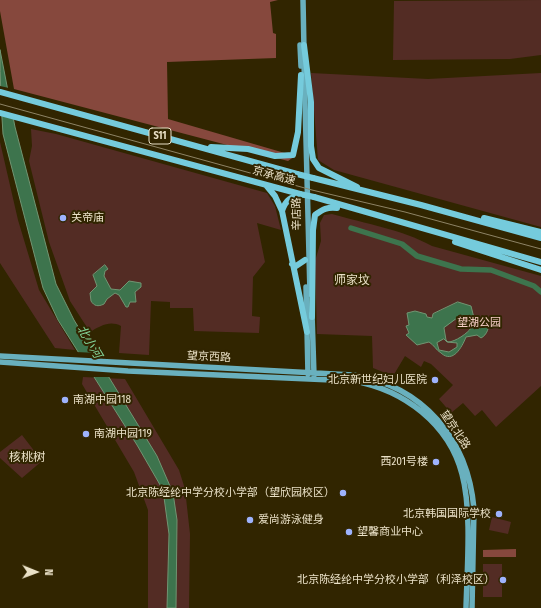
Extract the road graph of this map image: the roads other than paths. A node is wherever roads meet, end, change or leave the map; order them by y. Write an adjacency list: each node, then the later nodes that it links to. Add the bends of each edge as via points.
1 (300, 0): 4 (main road, 辛店路)
2 (303, 0): 3 (main road, 辛店路)
3 (304, 45): 9 (highway, via 310,94 313,159 319,168); 21 (main road, 辛店路)
4 (301, 75): 7 (highway, via 298,132 293,155 275,156 248,149); 17 (main road, 辛店路)
5 (0, 92): 7 (highway, 京承高速 / S11)
6 (0, 113): 8 (highway, 京承高速 / S11)
7 (196, 146): 9 (highway, 京承高速 / S11, bridge)
8 (265, 184): 10 (highway, 京承高速 / S11); 13 (highway, via 275,196)
9 (365, 191): 11 (highway, 京承高速 / S11)
10 (301, 194): 12 (highway, 京承高速 / S11, bridge); 13 (highway, via 290,198)
11 (421, 205): 15 (highway); 16 (highway, 京承高速 / S11)
12 (353, 210): 14 (highway, 京承高速 / S11); 21 (highway, via 329,207 315,215)
13 (282, 211): 19 (highway)
14 (424, 230): 18 (highway, 京承高速 / S11); 20 (highway, via 473,249)
15 (541, 232)
16 (541, 238)
17 (305, 260): 19 (highway, via 296,266); 22 (main road, 辛店路)
18 (541, 262)
19 (292, 264): 22 (highway)
20 (541, 269)
21 (312, 317): 25 (main road, 辛店路)
22 (307, 332): 25 (main road, 辛店路)
23 (0, 356): 25 (main road, 望京西路)
24 (0, 362): 25 (main road, 望京西路, via 107,369)
25 (310, 375): 26 (main road, 望京北路, via 360,382 406,399 430,419 448,443 462,473 465,489); 27 (main road, 望京北路, via 359,376 392,386 433,414 452,438 465,464 473,494)
26 (466, 608)
27 (472, 608)

